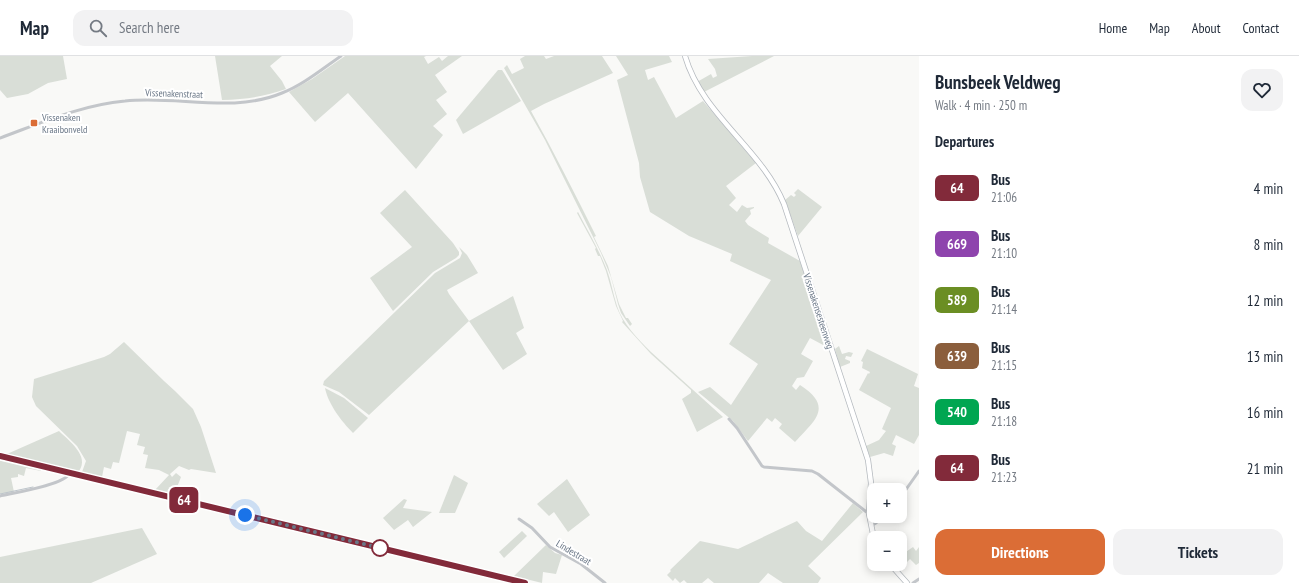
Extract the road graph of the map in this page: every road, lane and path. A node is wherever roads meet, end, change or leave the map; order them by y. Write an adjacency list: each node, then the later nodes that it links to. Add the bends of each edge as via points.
1 (341, 56): 3 (street, Vissenakenstraat, via 300,84 271,97 232,103 156,99 114,102 82,109)
2 (685, 56): 8 (street, Vissenakensesteenweg, via 698,88 770,176 784,204 868,460)
3 (0, 138)
4 (729, 419): 11 (street, via 762,466 818,474)
5 (0, 456): 7 (main road)
6 (919, 471): 9 (street)
7 (70, 473): 10 (street, via 67,478 45,486); 19 (main road)
8 (871, 483)
9 (907, 488)
10 (0, 496)
11 (867, 512)
12 (519, 519): 20 (street, Lindestraat, via 532,528 550,547 581,564)
13 (870, 523): 15 (street, Vissenakensesteenweg)
14 (876, 523): 15 (street)
15 (871, 526): 16 (street, Vissenakensesteenweg)
16 (872, 531)
17 (896, 571): 21 (street)
18 (919, 579): 22 (street)
19 (525, 583)
20 (605, 583)
21 (907, 583)
22 (913, 583)

